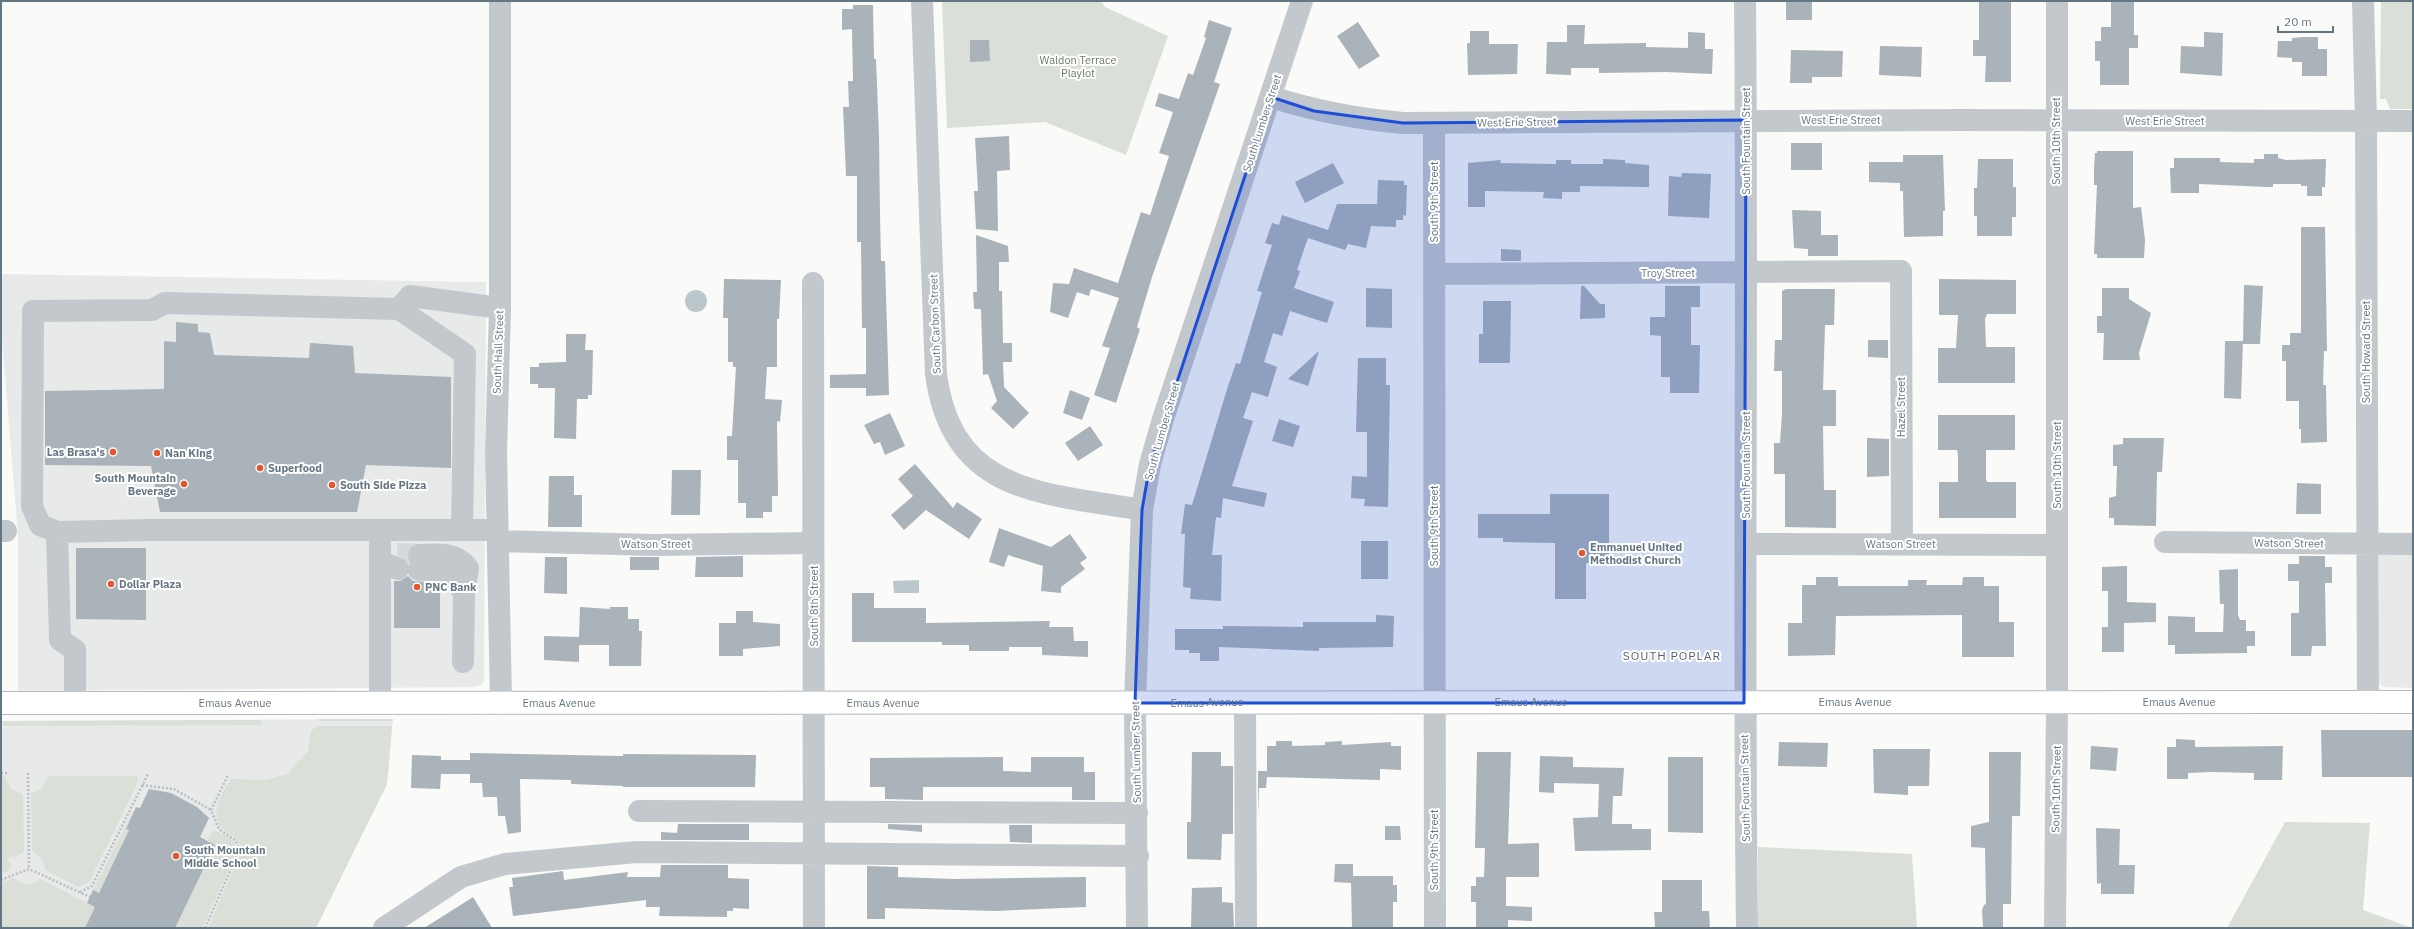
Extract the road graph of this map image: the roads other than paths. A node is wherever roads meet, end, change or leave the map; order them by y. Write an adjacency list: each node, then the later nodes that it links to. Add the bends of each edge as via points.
1 (500, 1): 17 (street, South Hall Street)
2 (922, 1): 19 (street, South Carbon Street, via 936,374 939,396 947,421 972,457 989,472 1008,483 1028,490)
3 (1302, 1): 7 (street, South Lumber Street)
4 (1745, 1): 8 (street, South Fountain Street)
5 (2056, 1): 9 (street, South 10th Street)
6 (2363, 1): 11 (street, South Howard Street)
7 (1271, 98): 12 (street, West Erie Street, via 1359,119); 19 (street, South Lumber Street, via 1163,419 1150,464)
8 (1746, 120): 9 (street, West Erie Street); 12 (street, West Erie Street); 14 (street, South Fountain Street)
9 (2056, 120): 11 (street, West Erie Street); 30 (street, South 10th Street)
10 (2413, 121): 11 (street, West Erie Street)
11 (2366, 122): 28 (street, South Howard Street)
12 (1434, 123): 15 (street, South 9th Street)
13 (1901, 271): 14 (street, Troy Street); 27 (street, Hazel Street)
14 (1745, 273): 15 (street, Troy Street); 26 (street, South Fountain Street)
15 (1434, 274): 41 (street, South 9th Street)
16 (813, 283): 25 (street, South 8th Street)
17 (500, 308): 18 (street, via 410,296); 23 (street, South Hall Street, via 496,452)
18 (399, 309): 21 (street, via 465,354); 22 (street, via 166,302 152,310 33,311 32,506 40,525)
19 (1142, 510): 39 (street, South Lumber Street)
20 (380, 530): 21 (street, Watson Street); 22 (street, Watson Street); 31 (street)
21 (462, 530): 23 (street, Watson Street)
22 (57, 532): 38 (street, via 60,640 74,650)
23 (498, 535): 25 (street, Watson Street, via 654,545); 34 (street, South Hall Street)
24 (2165, 542): 28 (street, Watson Street)
25 (814, 543): 35 (street, South 8th Street)
26 (1746, 544): 27 (street, Watson Street); 42 (street, South Fountain Street)
27 (1902, 544): 30 (street, Watson Street)
28 (2367, 544): 29 (street, Watson Street); 44 (street, South Howard Street)
29 (2413, 544)
30 (2056, 545): 43 (street, South 10th Street)
31 (404, 562): 32 (street, via 443,554 464,562 468,568 464,594); 33 (street)
32 (463, 662)
33 (380, 702): 34 (main road, Emaus Avenue); 38 (main road, Emaus Avenue)
34 (501, 702): 35 (main road, Emaus Avenue)
35 (814, 702): 39 (main road, Emaus Avenue); 46 (street, South 8th Street)
36 (2413, 702): 44 (main road, Emaus Avenue)
37 (1, 703): 38 (main road, Emaus Avenue)
38 (75, 703)
39 (1135, 703): 40 (main road, Emaus Avenue); 47 (street, South Lumber Street)
40 (1245, 703): 41 (main road, Emaus Avenue); 53 (street)
41 (1434, 703): 42 (main road, Emaus Avenue); 54 (street, South 9th Street)
42 (1744, 703): 43 (main road, Emaus Avenue); 55 (street, South Fountain Street)
43 (2057, 703): 44 (main road, Emaus Avenue); 56 (street, South 10th Street)
44 (2368, 703)
45 (638, 811): 46 (street)
46 (814, 812): 47 (street); 48 (street, South 8th Street)
47 (1137, 813): 49 (street, South Lumber Street)
48 (814, 853): 49 (street); 50 (street, via 637,852 505,864 461,877); 51 (street, South 8th Street)
49 (1138, 856): 52 (street, South Lumber Street)
50 (384, 928)
51 (814, 928)
52 (1138, 928)
53 (1246, 928)
54 (1435, 928)
55 (1747, 928)
56 (2055, 928)

